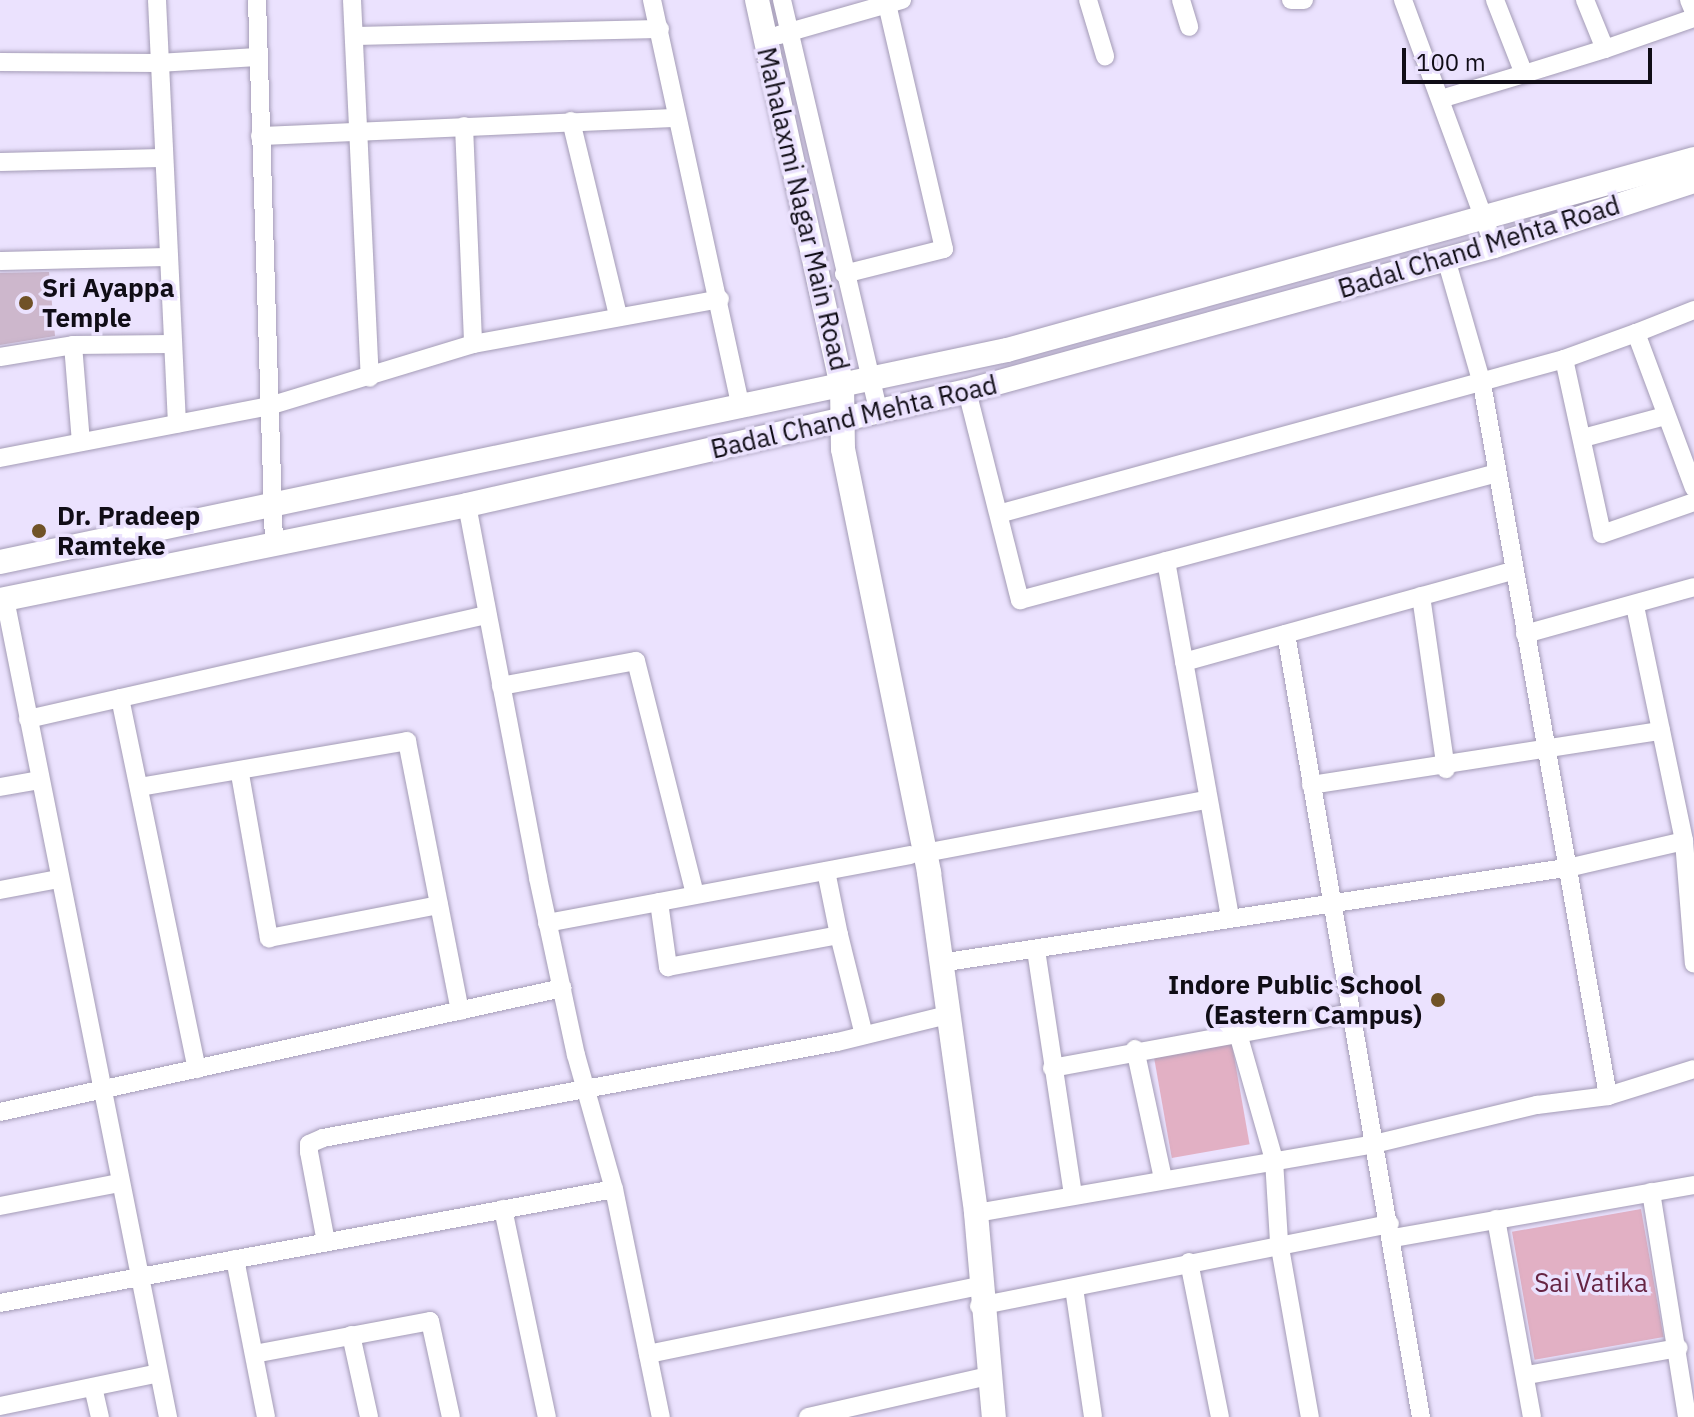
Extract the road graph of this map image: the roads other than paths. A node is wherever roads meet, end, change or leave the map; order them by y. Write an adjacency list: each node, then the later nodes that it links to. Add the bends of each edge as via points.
1 (157, 0): 27 (street)
2 (257, 0): 25 (street)
3 (352, 0): 21 (street)
4 (652, 0): 19 (street)
5 (757, 0): 22 (street, Mahalaxmi Nagar Main Road)
6 (782, 0): 20 (street)
7 (1088, 0): 24 (street)
8 (1181, 0): 18 (street)
9 (1291, 0): 10 (street)
10 (1304, 0)
11 (1403, 0): 29 (street)
12 (1495, 0): 28 (street)
13 (1585, 0): 23 (street)
14 (1689, 0): 16 (street)
15 (892, 2): 20 (street); 44 (street, via 944,249)
16 (1694, 12)
17 (1694, 18): 23 (street)
18 (1189, 27)
19 (660, 29): 21 (street); 30 (street)
20 (789, 33): 22 (street); 44 (street)
21 (354, 36): 33 (street)
22 (764, 38): 57 (street, Mahalaxmi Nagar Main Road)
23 (1605, 49): 28 (street)
24 (1105, 56)
25 (257, 57): 27 (street); 34 (street)
26 (0, 62): 27 (street)
27 (158, 63): 35 (street)
28 (1524, 74): 29 (street)
29 (1444, 98): 39 (street)
30 (676, 118): 31 (street); 45 (street)
31 (571, 121): 32 (street); 47 (street)
32 (464, 126): 33 (street); 50 (street)
33 (355, 128): 34 (street); 54 (street)
34 (260, 136): 59 (street)
35 (162, 158): 37 (street); 41 (street)
36 (1694, 159): 39 (street)
37 (0, 162)
38 (1694, 181): 40 (street, Badal Chand Mehta Road)
39 (1485, 219): 40 (street); 55 (street, via 1067,335)
40 (1494, 246): 42 (street, Badal Chand Mehta Road)
41 (168, 257): 43 (street); 49 (street)
42 (1446, 259): 56 (street); 58 (street, Badal Chand Mehta Road)
43 (0, 261)
44 (844, 274): 55 (street)
45 (720, 299): 47 (street); 60 (street)
46 (1694, 310): 48 (street)
47 (618, 316): 50 (street)
48 (1636, 333): 53 (street); 62 (street)
49 (172, 344): 51 (street); 64 (street)
50 (473, 344): 54 (street)
51 (73, 345): 52 (street); 66 (street)
52 (0, 357)
53 (1564, 359): 56 (street); 65 (street)
54 (370, 378): 59 (street)
55 (871, 380): 57 (street); 61 (street)
56 (1482, 384): 68 (street); 73 (street)
57 (842, 386): 60 (street); 63 (street, Mahalaxmi Nagar Main Road)
58 (967, 391): 61 (street, Badal Chand Mehta Road); 73 (street)
59 (269, 406): 64 (street); 72 (street)
60 (741, 408): 72 (street)
61 (879, 412): 63 (street, Badal Chand Mehta Road)
62 (1665, 416): 65 (street); 69 (street)
63 (845, 419): 71 (street, Badal Chand Mehta Road); 99 (street, Mahalaxmi Nagar Main Road, via 843,449)
64 (177, 424): 66 (street)
65 (1583, 438): 70 (street, via 1602,534)
66 (81, 442): 67 (street)
67 (0, 458)
68 (1494, 474): 75 (street); 77 (street)
69 (1694, 488)
70 (1694, 502)
71 (467, 505): 74 (street, Badal Chand Mehta Road); 82 (street)
72 (270, 506): 74 (street); 76 (street)
73 (1002, 513): 75 (street, via 1020,600)
74 (274, 543): 80 (street, Badal Chand Mehta Road)
75 (1166, 561): 85 (street)
76 (0, 562)
77 (1513, 571): 79 (street); 84 (street)
78 (1694, 587): 81 (street)
79 (1421, 596): 83 (street); 91 (street)
80 (3, 600): 88 (street)
81 (1635, 606): 84 (street); 89 (street)
82 (487, 615): 86 (street); 87 (street)
83 (1286, 634): 85 (street); 94 (street)
84 (1525, 634): 90 (street)
85 (1184, 662): 97 (street)
86 (501, 686): 104 (street, via 636,661); 109 (street)
87 (120, 698): 88 (street); 96 (street)
88 (28, 719): 93 (street)
89 (1661, 731): 90 (street); 98 (street)
90 (1550, 751): 91 (street); 100 (street)
91 (1446, 769): 94 (street)
92 (240, 774): 96 (street); 107 (street, via 407,741); 107 (street, via 269,938)
93 (40, 780): 95 (street); 102 (street)
94 (1311, 785): 106 (street)
95 (0, 787)
96 (139, 787): 122 (street)
97 (1205, 800): 99 (street); 108 (street)
98 (1684, 841): 100 (street); 113 (street)
99 (917, 854): 101 (street); 112 (street, Mahalaxmi Nagar Main Road)
100 (1572, 867): 106 (street); 126 (street)
101 (826, 871): 104 (street); 110 (street)
102 (59, 879): 103 (street); 125 (street)
103 (0, 890)
104 (695, 895): 105 (street)
105 (659, 902): 109 (street); 110 (street, via 668,967)
106 (1333, 902): 108 (street); 116 (street)
107 (439, 905): 115 (street)
108 (1230, 917): 111 (street)
109 (547, 923): 114 (street)
110 (839, 935): 119 (street)
111 (1036, 950): 112 (street); 121 (street)
112 (940, 963): 117 (street, Mahalaxmi Nagar Main Road)
113 (1694, 964)
114 (562, 988): 115 (street); 124 (street)
115 (460, 1011): 122 (street)
116 (1351, 1013): 118 (street); 128 (street)
117 (948, 1015): 119 (street); 138 (street, Mahalaxmi Nagar Main Road)
118 (1237, 1030): 120 (street); 129 (street)
119 (864, 1035): 124 (street)
120 (1135, 1049): 121 (street); 130 (street)
121 (1052, 1068): 135 (street)
122 (197, 1069): 125 (street)
123 (1694, 1069): 126 (street)
124 (585, 1087): 133 (street); 141 (street, via 309,1144)
125 (100, 1090): 127 (street); 131 (street)
126 (1608, 1096): 128 (street, via 1537,1105)
127 (0, 1112)
128 (1374, 1144): 129 (street); 140 (street)
129 (1274, 1160): 130 (street); 142 (street)
130 (1163, 1179): 135 (street)
131 (120, 1183): 136 (street); 145 (street)
132 (1694, 1185): 134 (street)
133 (614, 1189): 137 (street); 152 (street)
134 (1651, 1192): 139 (street); 150 (street)
135 (1073, 1194): 138 (street)
136 (0, 1206)
137 (503, 1209): 141 (street); 163 (street)
138 (976, 1213): 147 (street, Mahalaxmi Nagar Main Road)
139 (1496, 1219): 140 (street); 154 (street)
140 (1391, 1231): 142 (street); 170 (street)
141 (326, 1242): 143 (street)
142 (1279, 1242): 144 (street); 169 (street)
143 (235, 1259): 145 (street); 151 (street)
144 (1189, 1262): 146 (street); 168 (street)
145 (141, 1277): 148 (street); 153 (street)
146 (1074, 1288): 147 (street); 167 (street)
147 (979, 1296): 152 (street); 155 (street, Mahalaxmi Nagar Main Road)
148 (0, 1303)
149 (351, 1335): 151 (street); 161 (street); 162 (street, via 430,1321)
150 (1679, 1348): 154 (street); 172 (street)
151 (254, 1354): 160 (street)
152 (648, 1354): 164 (street)
153 (159, 1373): 156 (street); 159 (street)
154 (1527, 1375): 171 (street)
155 (989, 1376): 165 (street); 166 (street, Mahalaxmi Nagar Main Road)
156 (93, 1387): 157 (street); 158 (street)
157 (0, 1406)
158 (100, 1417)
159 (168, 1417)
160 (266, 1417)
161 (369, 1417)
162 (451, 1417)
163 (547, 1417)
164 (661, 1417)
165 (808, 1417)
166 (994, 1417)
167 (1093, 1417)
168 (1220, 1417)
169 (1307, 1417)
170 (1421, 1417)
171 (1532, 1417)
172 (1687, 1417)

